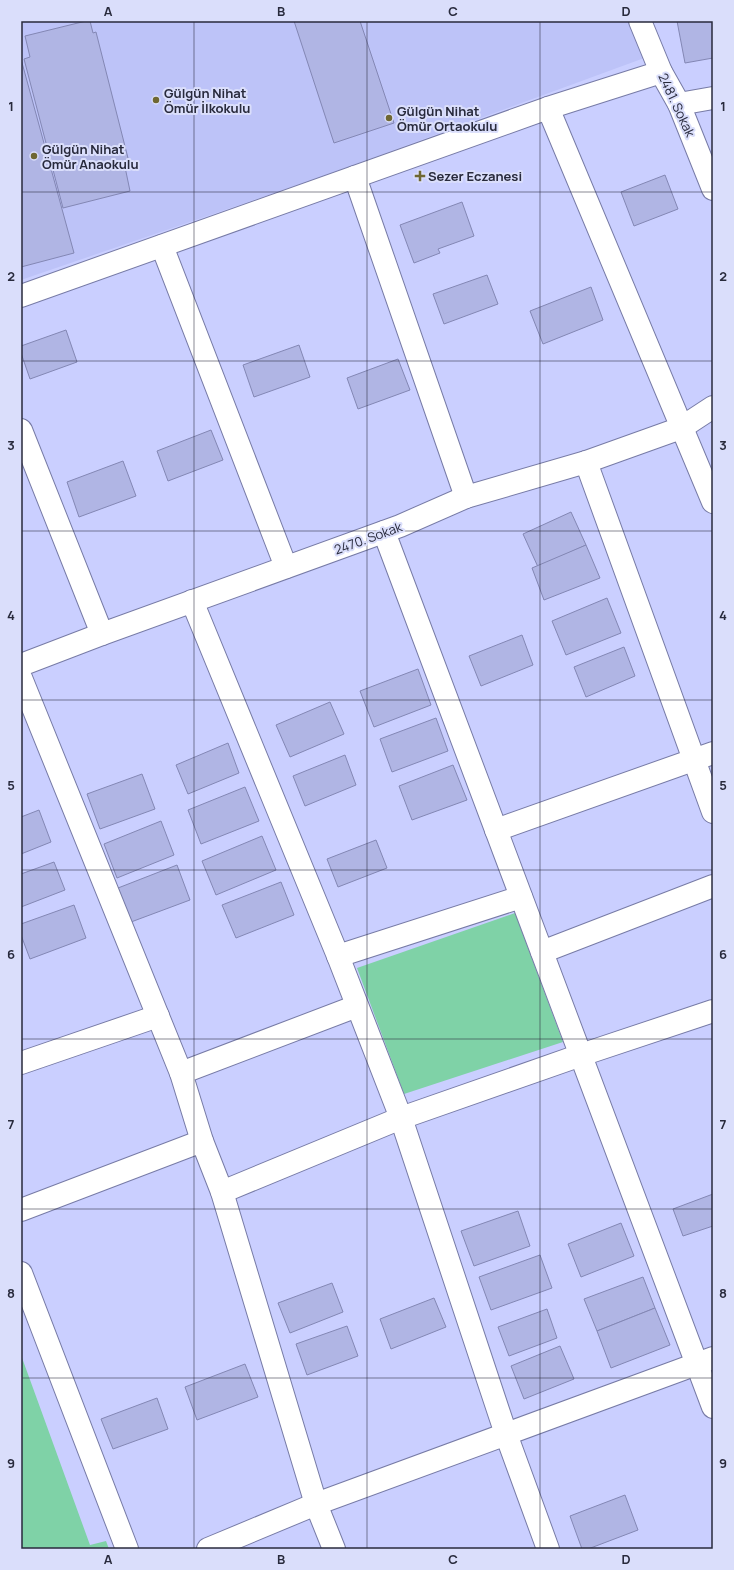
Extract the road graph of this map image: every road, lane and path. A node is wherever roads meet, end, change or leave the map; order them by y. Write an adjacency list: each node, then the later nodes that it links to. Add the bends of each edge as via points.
1 (640, 21): 2 (street, 2481. Sokak)
2 (661, 72): 4 (street, 2481. Sokak); 5 (street)
3 (713, 98): 4 (street)
4 (679, 104): 7 (street, 2481. Sokak)
5 (548, 108): 6 (street); 11 (street)
6 (355, 177): 8 (street); 14 (street)
7 (713, 189)
8 (162, 246): 9 (street); 17 (street)
9 (21, 296)
10 (713, 407): 11 (street, 2470. Sokak)
11 (681, 428): 13 (street, 2470. Sokak); 15 (street)
12 (21, 430): 19 (street)
13 (586, 462): 14 (street, 2470. Sokak); 22 (street)
14 (466, 497): 16 (street, 2470. Sokak)
15 (713, 502)
16 (384, 532): 17 (street, 2470. Sokak); 24 (street)
17 (286, 567): 18 (street, 2470. Sokak)
18 (192, 601): 19 (street, 2470. Sokak); 28 (street)
19 (102, 634): 20 (street, 2470. Sokak)
20 (21, 665)
21 (21, 678): 31 (street)
22 (703, 756): 23 (street); 24 (street)
23 (713, 812)
24 (496, 830): 26 (street)
25 (713, 886): 27 (street)
26 (521, 897): 27 (street); 28 (street)
27 (542, 952): 32 (street)
28 (338, 956): 29 (street)
29 (357, 1006): 34 (street); 35 (street)
30 (713, 1011): 32 (street)
31 (158, 1016): 33 (street); 34 (street)
32 (581, 1055): 35 (street); 40 (street)
33 (21, 1063)
34 (181, 1073): 36 (street)
35 (401, 1118): 37 (street); 42 (street)
36 (202, 1142): 37 (street); 38 (street)
37 (222, 1192): 43 (street)
38 (21, 1210)
39 (21, 1273): 44 (street)
40 (705, 1361): 41 (street); 42 (street)
41 (713, 1407)
42 (506, 1434): 43 (street); 47 (street)
43 (316, 1504): 45 (street); 46 (street)
44 (127, 1549)
45 (208, 1549)
46 (334, 1549)
47 (548, 1549)

